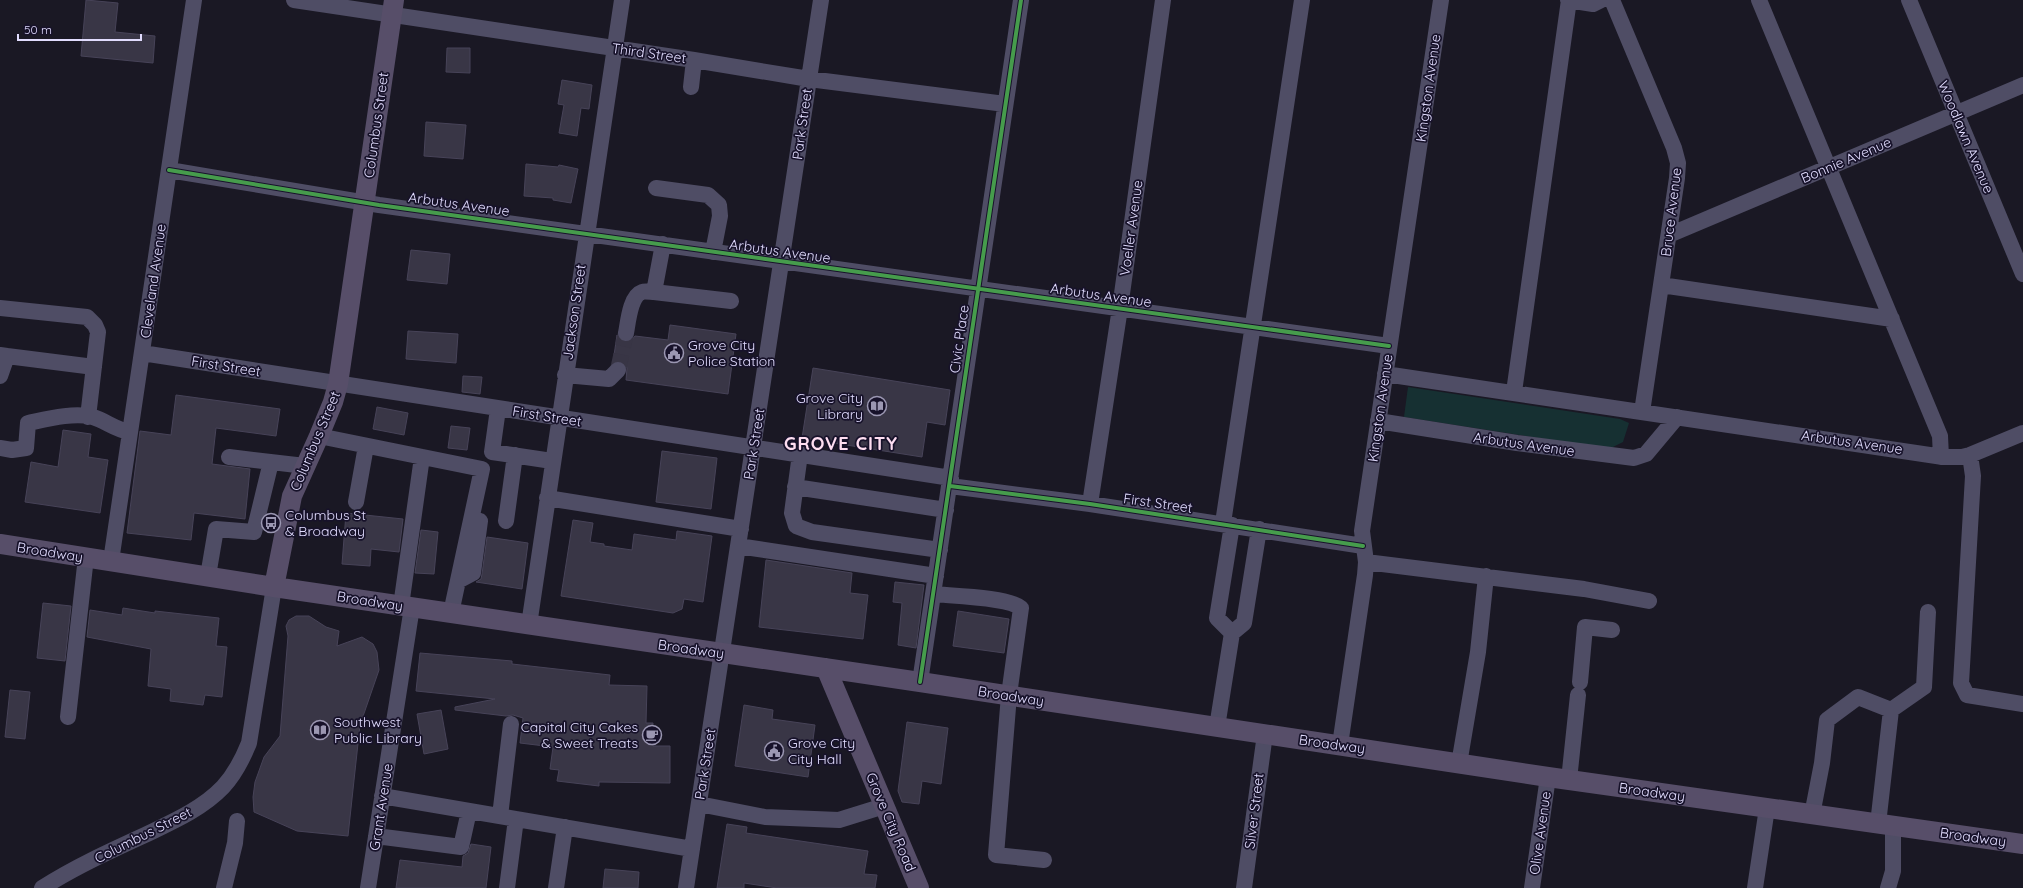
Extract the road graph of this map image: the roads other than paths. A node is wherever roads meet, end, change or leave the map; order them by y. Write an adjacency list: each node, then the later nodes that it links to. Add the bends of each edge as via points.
1 (194, 0): 23 (street, Cleveland Avenue)
2 (294, 0): 14 (street, Third Street)
3 (622, 0): 15 (street, Jackson Street)
4 (821, 0): 17 (street, Park Street)
5 (1021, 0): 20 (street, Civic Place)
6 (1163, 0): 37 (street, Voeller Avenue)
7 (1302, 0): 39 (street)
8 (1441, 0): 41 (street, Kingston Avenue)
9 (1569, 0): 10 (street, via 1593,4); 50 (street)
10 (1601, 0)
11 (1612, 0): 27 (street, Bruce Avenue, via 1678,163)
12 (1759, 0): 22 (street)
13 (1909, 0): 21 (street, Woodlawn Avenue)
14 (393, 7): 15 (street, Third Street); 25 (main road, Columbus Street)
15 (615, 48): 16 (street, Third Street); 26 (street, Jackson Street)
16 (694, 60): 17 (street, Third Street); 19 (street)
17 (809, 79): 20 (street, Third Street); 30 (street, Park Street)
18 (2023, 85): 21 (street, Bonnie Avenue)
19 (691, 87)
20 (1005, 104): 33 (street, Civic Place)
21 (1956, 113): 22 (street, Bonnie Avenue); 31 (street, Woodlawn Avenue)
22 (1829, 167): 27 (street, Bonnie Avenue); 38 (street)
23 (169, 170): 25 (street, Arbutus Avenue); 42 (street, Cleveland Avenue)
24 (656, 188): 29 (street, via 708,195 718,205 720,216)
25 (365, 201): 26 (street, Arbutus Avenue); 49 (main road, Columbus Street)
26 (586, 233): 28 (street, Arbutus Avenue); 47 (street, Jackson Street)
27 (1669, 235): 32 (street, Bruce Avenue)
28 (662, 244): 29 (street, Arbutus Avenue); 34 (street)
29 (714, 252): 30 (street, Arbutus Avenue)
30 (782, 262): 33 (street, Arbutus Avenue); 61 (street, Park Street)
31 (2023, 274)
32 (1661, 285): 38 (street); 52 (street, Bruce Avenue)
33 (978, 290): 37 (street, Arbutus Avenue); 74 (street, Civic Place)
34 (654, 292): 35 (street); 40 (street, via 642,292 636,296)
35 (731, 302)
36 (0, 308): 44 (street, via 87,317 98,332)
37 (1120, 308): 39 (street, Arbutus Avenue); 78 (street, Voeller Avenue)
38 (1892, 319): 69 (street, via 1940,436)
39 (1254, 327): 41 (street, Arbutus Avenue); 81 (street)
40 (626, 333)
41 (1389, 346): 46 (street, Kingston Avenue)
42 (142, 353): 49 (street, First Street); 57 (street, Cleveland Avenue)
43 (4, 355): 44 (street); 48 (street)
44 (94, 367): 53 (street)
45 (618, 370): 47 (street, via 608,379)
46 (1385, 374): 50 (street, Arbutus Avenue); 56 (street, Kingston Avenue)
47 (565, 375): 55 (street, Jackson Street)
48 (0, 376)
49 (338, 384): 51 (street, First Street); 59 (main road, Columbus Street)
50 (1514, 392): 52 (street, Arbutus Avenue)
51 (498, 409): 55 (street, First Street); 63 (street)
52 (1642, 412): 54 (street, Arbutus Avenue)
53 (88, 417): 57 (street, via 121,431); 62 (street, via 63,416 28,423 26,448)
54 (1677, 417): 56 (street, Arbutus Avenue, via 1650,451 1634,458); 69 (street, Arbutus Avenue)
55 (559, 418): 61 (street, First Street); 70 (street, Jackson Street)
56 (1378, 421): 86 (street, Kingston Avenue, via 1362,531)
57 (130, 432): 89 (street, Cleveland Avenue)
58 (2023, 433): 66 (street, Arbutus Avenue)
59 (319, 436): 60 (street); 72 (main road, Columbus Street)
60 (366, 446): 68 (street); 77 (street)
61 (754, 447): 64 (street, First Street); 82 (street, Park Street)
62 (0, 448)
63 (492, 452): 65 (street); 73 (street)
64 (800, 454): 74 (street, First Street); 75 (street)
65 (515, 455): 70 (street); 80 (street)
66 (1970, 455): 69 (street, Arbutus Avenue, via 1962,458); 107 (street, via 1973,476 1961,683 1967,695)
67 (229, 457): 71 (street)
68 (422, 457): 73 (street); 97 (street, Grant Avenue)
69 (1941, 457)
70 (552, 461): 76 (street, Jackson Street)
71 (271, 462): 72 (street); 91 (street, via 254,532 216,529)
72 (305, 466): 94 (main road, Columbus Street, via 292,496)
73 (482, 469): 99 (street)
74 (950, 482): 78 (street, First Street); 79 (street, Civic Place)
75 (794, 487): 79 (street); 87 (street, via 792,513 796,526 812,532)
76 (547, 498): 82 (street); 100 (street, Jackson Street)
77 (356, 502)
78 (1090, 504): 81 (street, First Street)
79 (946, 510): 87 (street, Civic Place)
80 (506, 522)
81 (1227, 524): 83 (street, First Street); 102 (street, via 1217,618)
82 (741, 529): 85 (street, Park Street)
83 (1259, 529): 86 (street, First Street); 102 (street, via 1244,623)
84 (0, 544): 88 (main road, Broadway)
85 (738, 546): 92 (street); 103 (street, Park Street)
86 (1363, 546): 90 (street, Kingston Avenue)
87 (940, 550): 92 (street, Civic Place)
88 (86, 557): 89 (main road, Broadway); 109 (street)
89 (111, 561): 91 (main road, Broadway)
90 (1366, 562): 93 (street); 113 (street, Kingston Avenue)
91 (208, 576): 94 (main road, Broadway)
92 (936, 576): 95 (street, Civic Place)
93 (1486, 576): 96 (street); 114 (street, via 1478,652)
94 (274, 587): 97 (main road, Broadway); 132 (street, Columbus Street, via 249,743 226,784 216,794 175,820)
95 (933, 594): 105 (street, Civic Place); 106 (street, via 990,599 1016,604 1021,608)
96 (1649, 601)
97 (407, 606): 99 (main road, Broadway); 117 (street, Grant Avenue)
98 (1928, 612): 108 (street, via 1924,687)
99 (451, 613): 100 (main road, Broadway)
100 (529, 625): 103 (main road, Broadway)
101 (1612, 630): 116 (street, via 1585,626)
102 (1232, 633): 111 (street)
103 (722, 654): 104 (main road, Broadway); 118 (street, Park Street)
104 (826, 668): 105 (main road, Broadway); 119 (main road, Grove City Road)
105 (920, 682): 106 (main road, Broadway)
106 (1009, 695): 111 (main road, Broadway); 131 (street, via 996,855)
107 (2023, 704)
108 (1891, 710): 122 (street, via 1858,697 1827,720); 126 (street)
109 (68, 717)
110 (511, 724): 123 (street)
111 (1217, 727): 112 (main road, Broadway)
112 (1264, 734): 113 (main road, Broadway); 140 (street, Silver Street)
113 (1340, 745): 114 (main road, Broadway)
114 (1459, 764): 115 (main road, Broadway)
115 (1548, 777): 116 (main road, Broadway); 141 (street, Olive Avenue)
116 (1569, 780): 120 (main road, Broadway)
117 (382, 796): 121 (street); 128 (street, Grant Avenue)
118 (699, 804): 119 (street, via 765,817 839,820); 130 (street, Park Street)
119 (884, 806): 139 (main road, Grove City Road)
120 (1767, 808): 122 (main road, Broadway); 142 (street)
121 (469, 811): 123 (street); 128 (street, via 461,847)
122 (1812, 815): 126 (main road, Broadway)
123 (500, 816): 124 (street)
124 (516, 818): 127 (street); 136 (street)
125 (237, 820): 134 (street, via 235,843)
126 (1886, 825): 129 (main road, Broadway); 143 (street, via 1893,871)
127 (565, 827): 130 (street); 137 (street)
128 (376, 836): 135 (street, Grant Avenue)
129 (2023, 844)
130 (692, 849): 138 (street, Park Street)
131 (1044, 860)
132 (58, 884): 133 (street, Columbus Street)
133 (42, 888)
134 (224, 888)
135 (368, 888)
136 (507, 888)
137 (556, 888)
138 (686, 888)
139 (918, 888)
140 (1244, 888)
141 (1532, 888)
142 (1755, 888)
143 (1888, 888)

